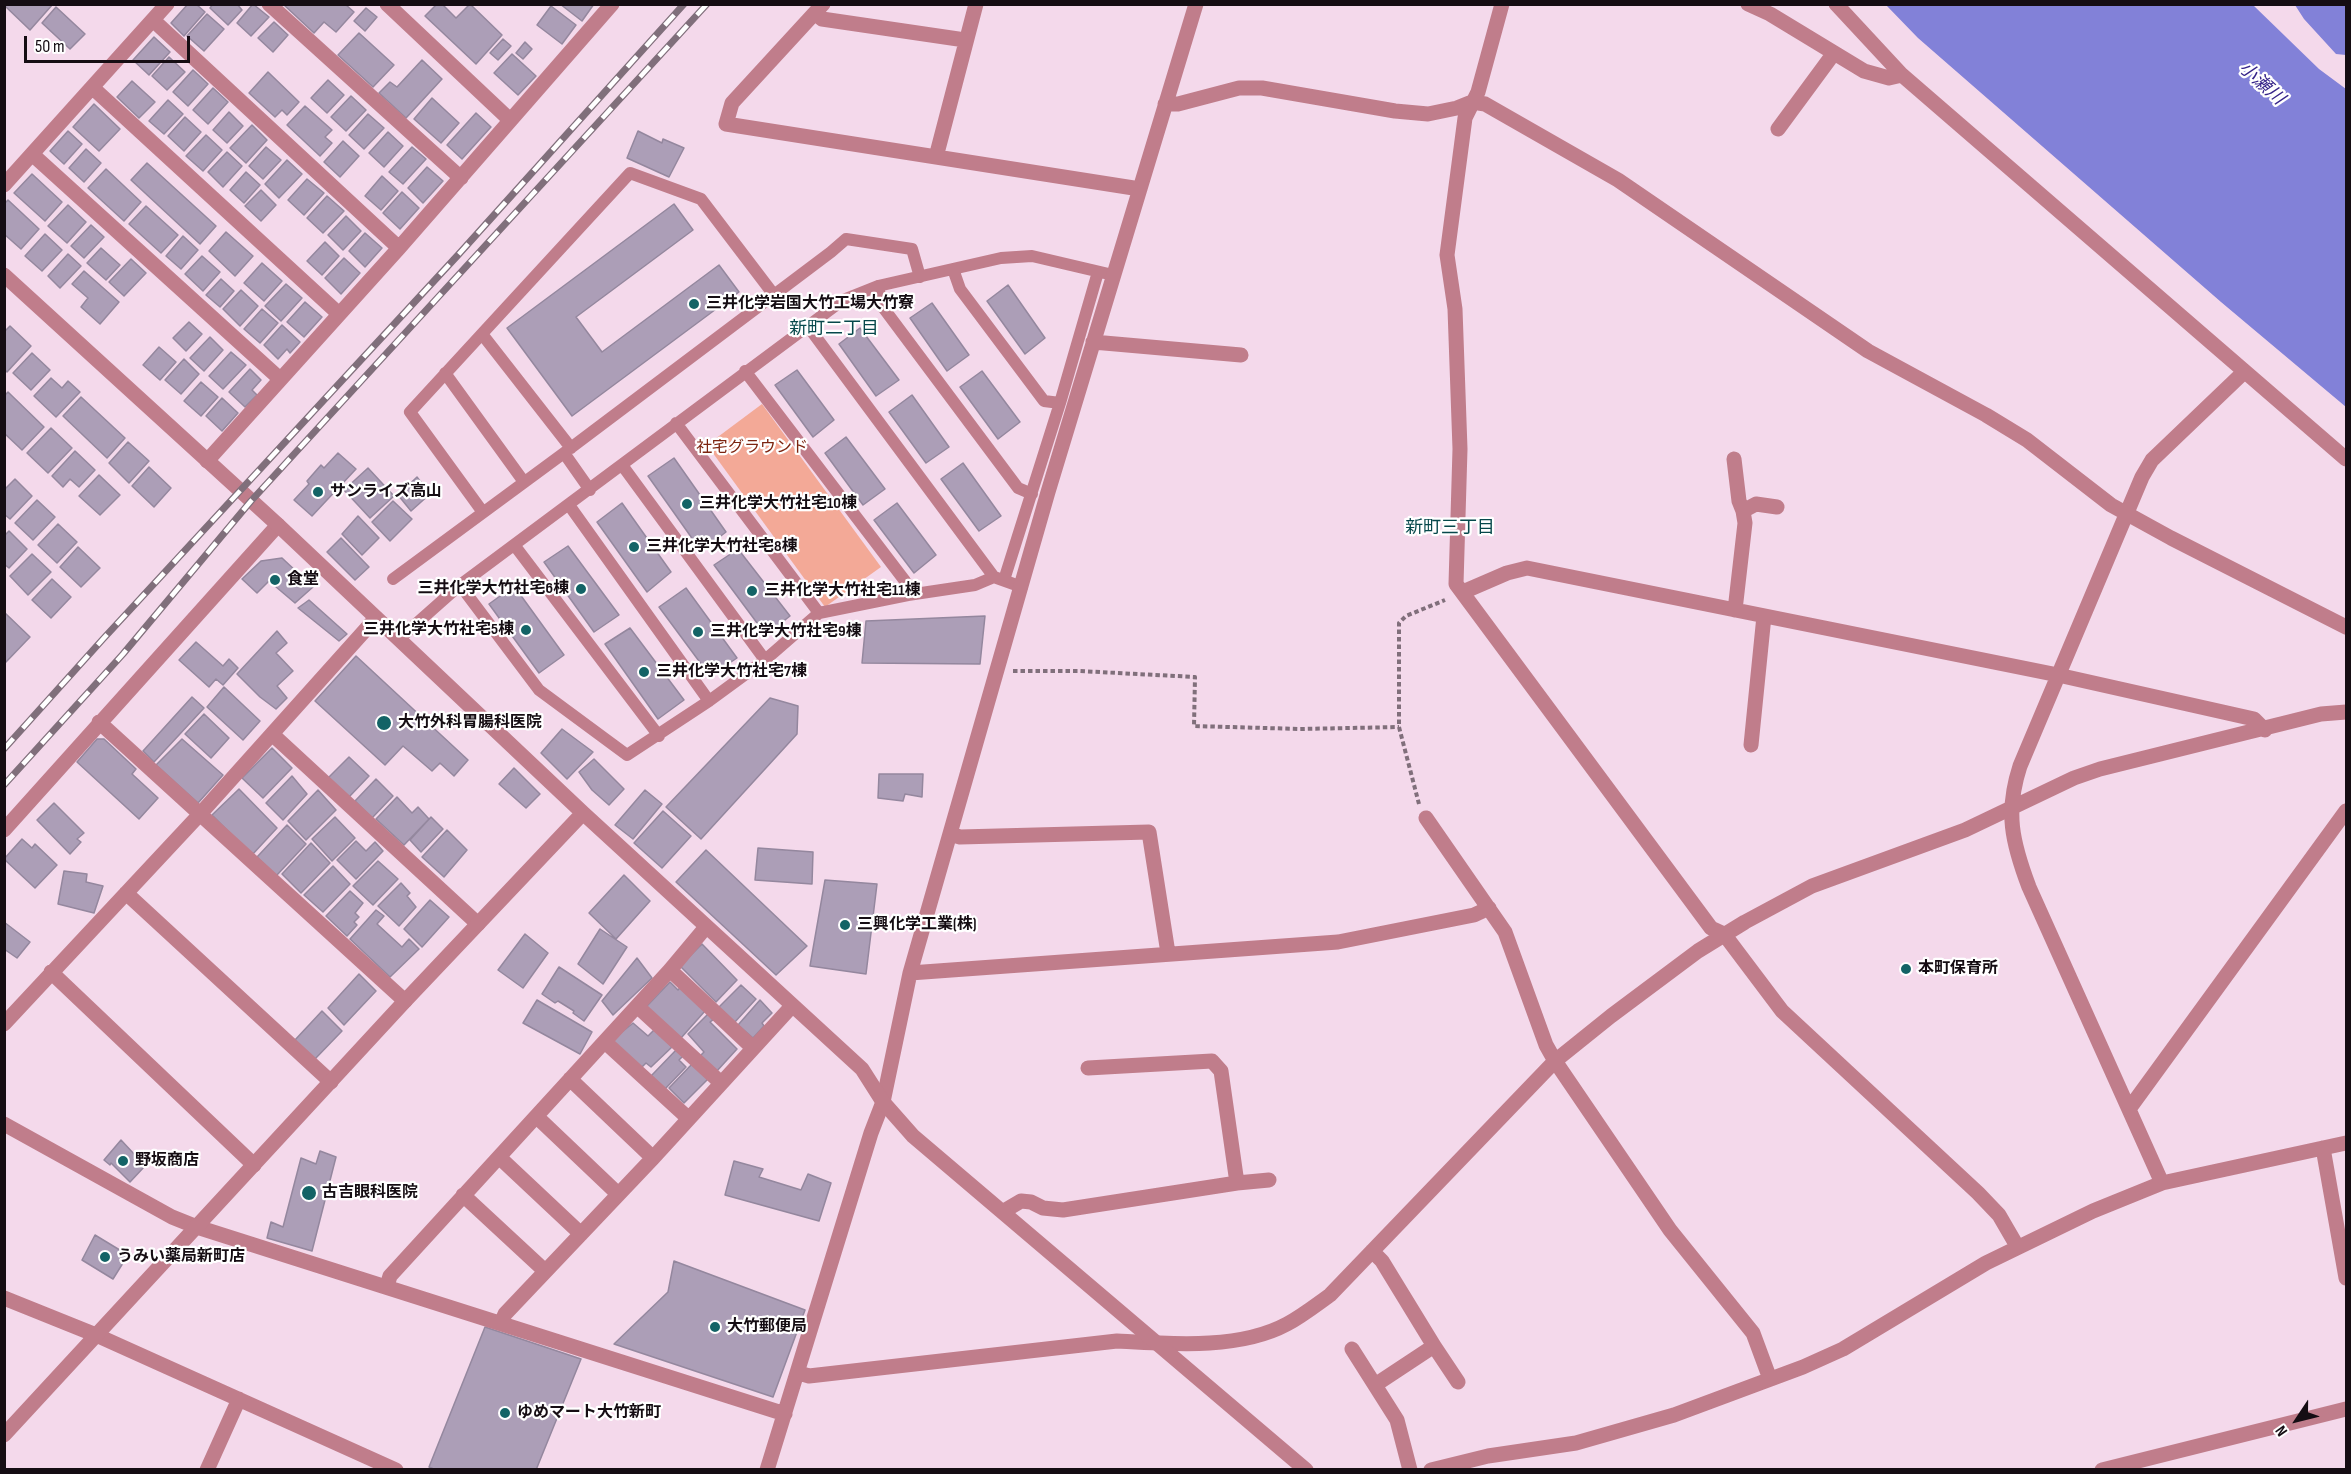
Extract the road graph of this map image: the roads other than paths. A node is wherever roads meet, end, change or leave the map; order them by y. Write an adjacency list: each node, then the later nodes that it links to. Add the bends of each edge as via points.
1 (167, 4): 11 (street)
2 (269, 4): 22 (street)
3 (387, 4): 18 (street)
4 (612, 4): 18 (street)
5 (976, 4): 12 (street)
6 (1196, 4): 17 (street)
7 (1502, 4): 16 (street)
8 (1748, 4): 13 (street)
9 (1836, 4): 14 (street)
10 (819, 9): 12 (street, via 822,20); 21 (street, via 732,102 726,124)
11 (153, 20): 15 (street); 25 (street)
12 (965, 40): 21 (street)
13 (1834, 53): 14 (street, via 1864,71 1889,78); 19 (street)
14 (1902, 75): 38 (street)
15 (93, 88): 20 (street); 32 (street)
16 (1472, 102): 17 (street, via 1428,114 1262,88 1239,88); 55 (street, via 1485,104 1618,180 1868,351 2027,440); 62 (street, via 1466,118 1447,255 1455,309 1460,449 1456,584)
17 (1165, 104): 24 (street)
18 (510, 120): 22 (street)
19 (1778, 129)
20 (32, 154): 23 (street); 40 (street)
21 (936, 157): 24 (street)
22 (461, 178): 25 (street)
23 (4, 185)
24 (1140, 189): 27 (street)
25 (399, 248): 32 (street)
26 (953, 269): 27 (lane, via 1001,258 1032,256); 29 (lane); 41 (lane, via 960,289 1044,401)
27 (1105, 273): 35 (street); 41 (lane)
28 (4, 275): 46 (street)
29 (920, 277): 30 (lane); 31 (lane, via 912,249 846,239)
30 (878, 286): 33 (lane, via 843,300); 50 (lane, via 882,306 1018,488)
31 (774, 295): 34 (lane, via 701,199 630,173); 43 (lane)
32 (339, 314): 40 (street)
33 (807, 325): 37 (lane); 59 (lane)
34 (482, 333): 39 (lane); 43 (lane)
35 (1093, 342): 36 (street); 61 (street)
36 (1241, 355)
37 (745, 371): 42 (lane); 63 (lane, via 905,581)
38 (2244, 372): 45 (street); 55 (street, via 2152,460)
39 (445, 374): 48 (lane); 54 (lane, via 410,412)
40 (280, 380): 46 (street)
41 (1060, 403): 50 (lane)
42 (676, 423): 47 (lane); 65 (lane)
43 (567, 451): 48 (lane); 49 (lane)
44 (1734, 459): 53 (street)
45 (2346, 459)
46 (207, 461): 56 (street)
47 (622, 465): 49 (lane); 70 (lane)
48 (524, 482): 54 (lane)
49 (590, 490): 51 (lane)
50 (1032, 494): 59 (lane)
51 (569, 505): 57 (lane); 72 (lane)
52 (1777, 507): 53 (street, via 1756,504)
53 (1743, 511): 64 (street)
54 (482, 512): 58 (lane)
55 (2126, 514): 68 (street); 71 (street)
56 (278, 525): 67 (street); 74 (street)
57 (515, 546): 60 (lane); 77 (lane)
58 (393, 579)
59 (999, 579): 61 (lane); 63 (lane)
60 (460, 585): 69 (lane); 77 (lane, via 539,690 627,755)
61 (1022, 587): 85 (street)
62 (1463, 592): 64 (street, via 1527,568); 90 (street, via 1711,928)
63 (908, 595): 65 (lane)
64 (1735, 610): 66 (street)
65 (819, 613): 70 (lane)
66 (1764, 616): 71 (street); 78 (street)
67 (376, 618): 69 (street); 76 (street)
68 (2346, 627)
69 (399, 639): 82 (street)
70 (765, 660): 72 (lane)
71 (2058, 675): 75 (street, via 2254,719); 79 (street, via 2020,765)
72 (709, 701): 77 (lane)
73 (2346, 712): 75 (street, via 2321,714)
74 (99, 722): 81 (street); 84 (street)
75 (2265, 729): 79 (street, via 2100,769)
76 (272, 734): 81 (street); 88 (street)
77 (658, 736)
78 (1751, 745)
79 (2011, 808): 90 (street, via 1965,830 1812,886); 107 (street, via 2018,856 2029,887)
80 (2346, 810): 107 (street)
81 (201, 813): 86 (street); 95 (street)
82 (583, 813): 88 (street); 89 (street)
83 (1426, 818): 87 (street)
84 (4, 830)
85 (950, 834): 91 (street, via 960,837 1149,832); 94 (street)
86 (126, 893): 93 (street); 104 (street)
87 (1489, 908): 91 (street, via 1474,915 1338,942); 101 (street, via 1504,932 1546,1045)
88 (478, 924): 95 (street)
89 (706, 927): 92 (street); 97 (street)
90 (1724, 934): 101 (street); 124 (street, via 1782,1011 1978,1193 1999,1215)
91 (1168, 953): 94 (street)
92 (670, 970): 96 (street); 100 (street)
93 (51, 972): 98 (street); 115 (street)
94 (910, 973): 106 (street)
95 (405, 1001): 104 (street)
96 (637, 1006): 99 (street); 105 (street)
97 (792, 1006): 100 (street); 106 (street, via 861,1069)
98 (4, 1024)
99 (605, 1042): 103 (street); 109 (street)
100 (753, 1048): 105 (street)
101 (1556, 1061): 125 (street); 136 (street, via 1670,1230 1753,1334)
102 (1088, 1068): 117 (street, via 1212,1061 1221,1071)
103 (570, 1079): 108 (street); 114 (street)
104 (331, 1082): 115 (street)
105 (720, 1082): 109 (street)
106 (883, 1102): 121 (street, via 913,1136); 135 (street)
107 (2129, 1109): 118 (street)
108 (537, 1117): 113 (street); 119 (street)
109 (688, 1118): 114 (street)
110 (4, 1124): 122 (street)
111 (2346, 1143): 112 (street)
112 (2323, 1148): 118 (street); 127 (street)
113 (499, 1157): 120 (street); 123 (street)
114 (653, 1158): 119 (street)
115 (254, 1165): 122 (street)
116 (1269, 1180): 117 (street)
117 (1237, 1183): 121 (street, via 1063,1210 1021,1201)
118 (2162, 1183): 124 (street)
119 (618, 1194): 123 (street)
120 (463, 1195): 126 (street); 128 (street, via 390,1276)
121 (1004, 1211): 132 (street)
122 (197, 1227): 128 (street); 131 (street)
123 (581, 1234): 126 (street)
124 (2017, 1246): 136 (street, via 1844,1349)
125 (1372, 1251): 132 (street, via 1330,1295 1286,1325 1238,1341); 133 (street)
126 (545, 1271): 130 (street)
127 (2346, 1278)
128 (387, 1286): 130 (street)
129 (4, 1298): 131 (street)
130 (501, 1323): 141 (street)
131 (96, 1335): 139 (street); 142 (street)
132 (1159, 1344): 135 (street, via 1117,1341 809,1376); 146 (street)
133 (1434, 1346): 137 (street); 138 (street)
134 (1352, 1349): 138 (street)
135 (799, 1373): 141 (street)
136 (1770, 1379): 148 (street, via 1617,1433)
137 (1458, 1382)
138 (1374, 1385): 147 (street, via 1397,1420)
139 (239, 1399): 143 (street); 144 (street)
140 (2346, 1409): 149 (street)
141 (785, 1414): 145 (street)
142 (4, 1435)
143 (207, 1470)
144 (396, 1470)
145 (768, 1470)
146 (1306, 1470)
147 (1410, 1470)
148 (1431, 1470)
149 (2102, 1470)

